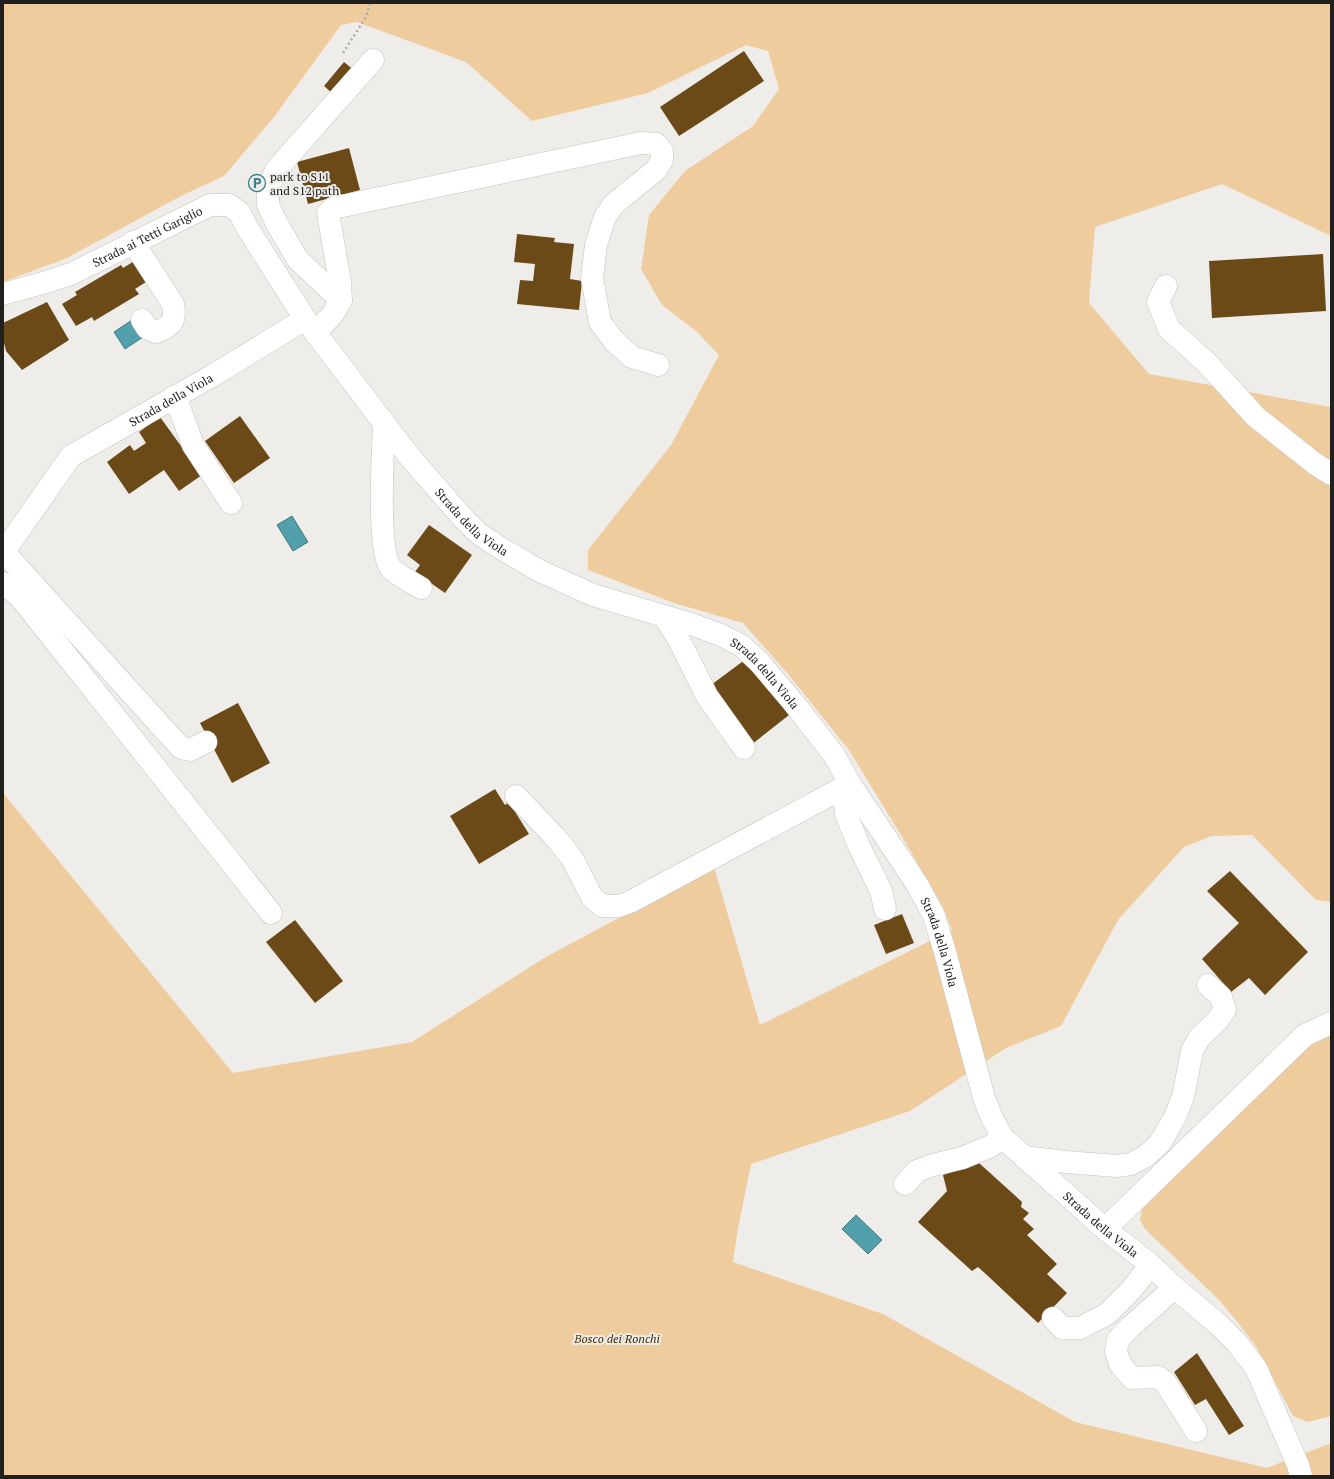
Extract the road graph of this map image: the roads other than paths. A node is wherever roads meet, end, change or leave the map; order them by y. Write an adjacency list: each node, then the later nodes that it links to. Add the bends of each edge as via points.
1 (373, 60): 5 (street, via 276,170 268,188 268,204 298,260)
2 (133, 242): 4 (street, Strada ai Tetti Gariglio, via 71,274); 6 (street, via 173,304 173,322 166,328 156,332 147,328); 7 (street, Strada ai Tetti Gariglio, via 210,204 229,204 239,212)
3 (1166, 286): 11 (street, via 1158,302 1169,329 1206,362 1256,416)
4 (3, 294)
5 (341, 300): 7 (street, via 334,314); 8 (street, via 328,213 334,208 641,143 656,144 662,151 662,160 656,170 614,204 605,217 596,245 592,278 600,322 615,342 632,357)
6 (142, 320)
7 (310, 326): 9 (street, Strada della Viola); 10 (street, Strada della Viola)
8 (658, 365)
9 (174, 397): 12 (street, via 193,445); 13 (street, Strada della Viola, via 71,456)
10 (384, 423): 15 (street, via 383,534 386,559 391,568); 16 (street, Strada della Viola, via 479,534 540,571 593,595)
11 (1331, 474)
12 (231, 503)
13 (3, 553): 17 (street, via 181,748 190,750)
14 (3, 583): 22 (street, via 20,597)
15 (420, 588)
16 (665, 617): 18 (street, via 706,696); 19 (street, Strada della Viola, via 721,635 742,646 760,662 834,754)
17 (206, 742)
18 (744, 748)
19 (850, 784): 20 (street, via 619,906 602,906 592,897 572,858); 21 (street, via 845,803 846,814 881,891); 25 (street, Strada della Viola, via 917,884 934,916 984,1098)
20 (516, 796)
21 (885, 909)
22 (270, 913)
23 (1208, 985): 26 (street, via 1221,997 1225,1010 1199,1038 1192,1051 1183,1097 1176,1117 1160,1143 1146,1156 1131,1164 1117,1166)
24 (1331, 1022): 28 (street, via 1305,1035)
25 (1003, 1138): 26 (street, Strada della Viola); 27 (street, via 962,1158 917,1171)
26 (1024, 1157): 28 (street, Strada della Viola)
27 (905, 1184)
28 (1105, 1229): 29 (street, Strada della Viola)
29 (1151, 1265): 30 (street, Strada della Viola); 31 (street, via 1107,1314 1080,1328 1062,1328)
30 (1174, 1287): 32 (street, via 1118,1340 1116,1351 1120,1364 1132,1378 1158,1377 1165,1382); 33 (street, Strada della Viola, via 1219,1325 1256,1368)
31 (1053, 1318)
32 (1196, 1431)
33 (1301, 1476)

